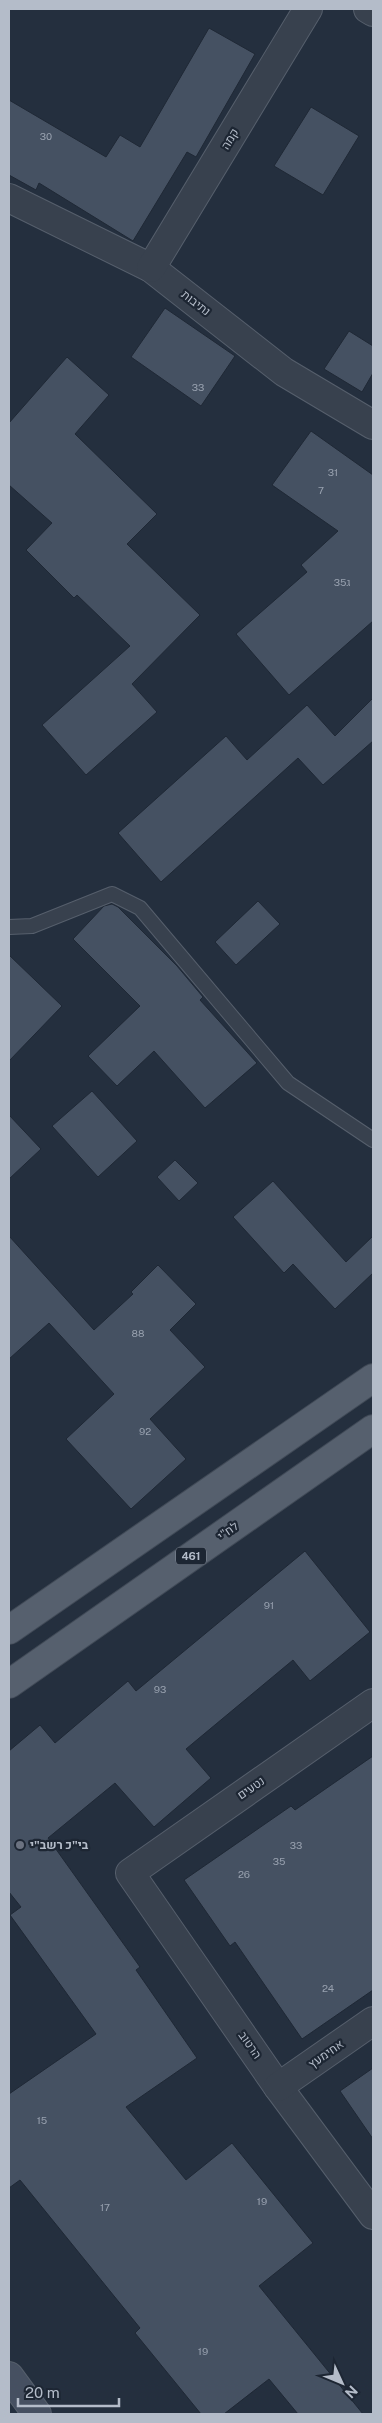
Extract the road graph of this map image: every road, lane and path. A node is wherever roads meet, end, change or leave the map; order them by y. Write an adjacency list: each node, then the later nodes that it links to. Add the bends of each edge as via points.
1 (308, 9): 5 (street, קמה)
2 (368, 9): 3 (street)
3 (373, 12)
4 (9, 198): 5 (street, נתיבות)
5 (151, 268): 6 (street, נתיבות, via 284,372)
6 (373, 425)
7 (9, 927): 8 (lane, via 32,926 112,894 140,908 288,1084)
8 (373, 1140)
9 (373, 1378): 11 (main road)
10 (373, 1430): 12 (main road, לח"י / 461)
11 (9, 1630)
12 (9, 1684)
13 (373, 1703): 14 (street, נטעים)
14 (130, 1873): 16 (street, הרטוב)
15 (373, 2021): 16 (street, אחימעץ)
16 (278, 2087): 17 (street, הרטוב)
17 (373, 2215)
18 (9, 2376): 19 (street)
19 (37, 2414)

